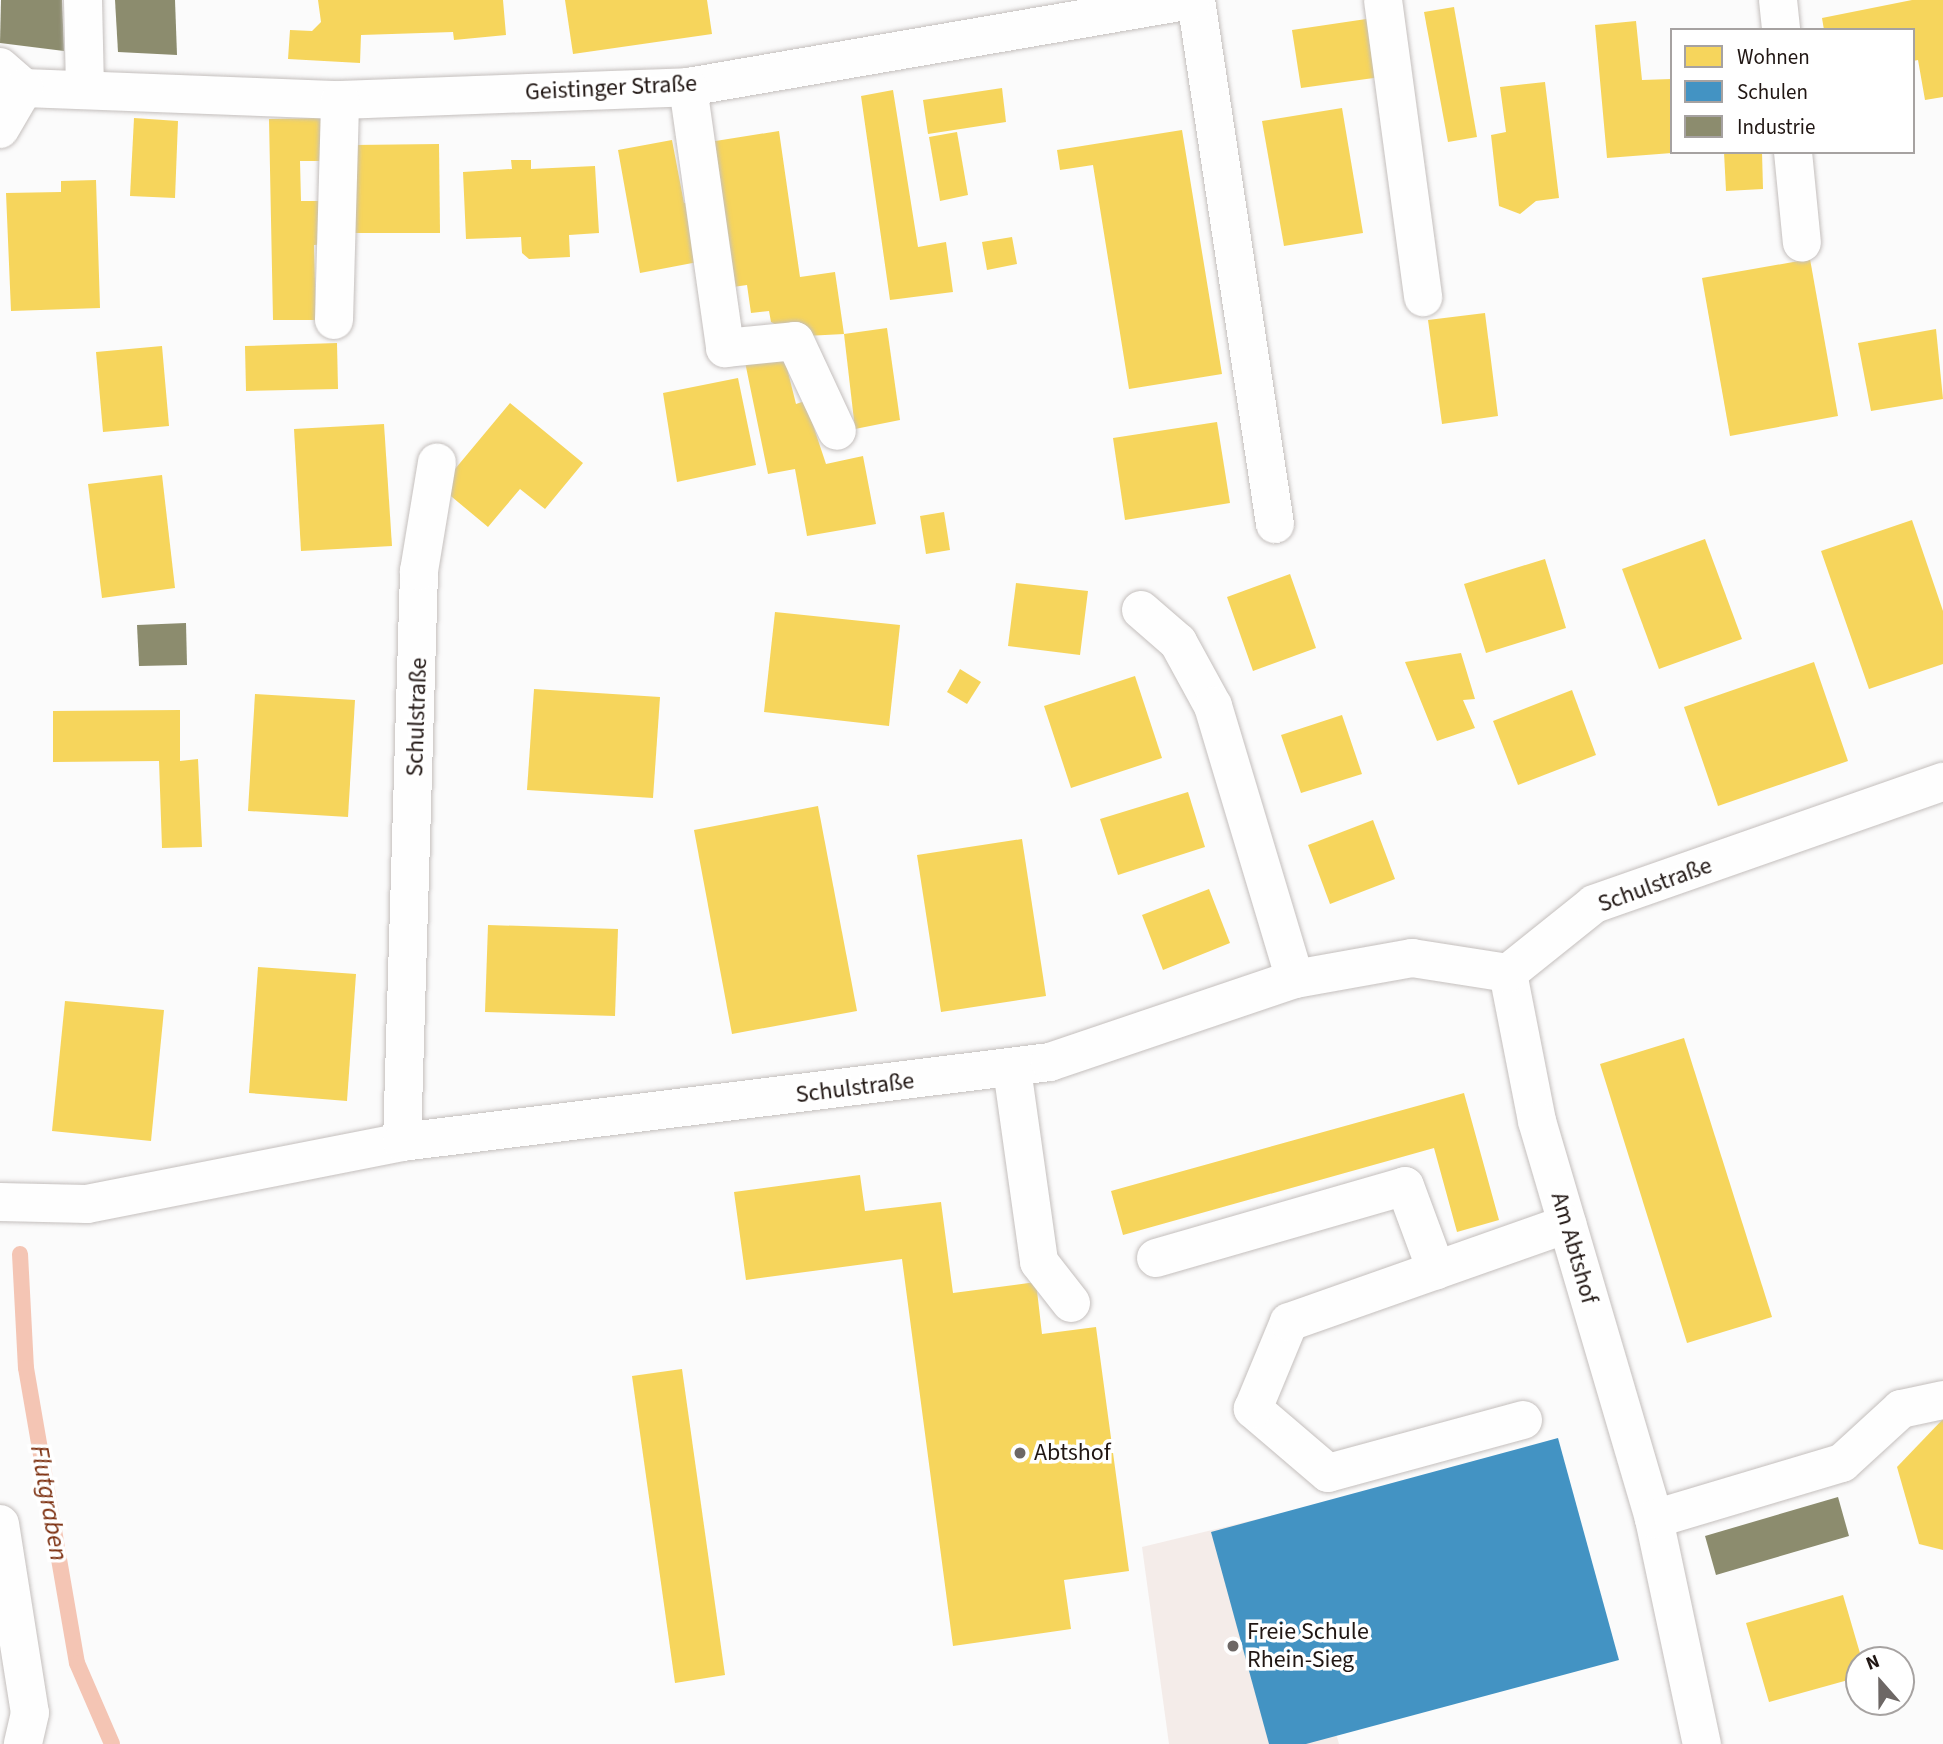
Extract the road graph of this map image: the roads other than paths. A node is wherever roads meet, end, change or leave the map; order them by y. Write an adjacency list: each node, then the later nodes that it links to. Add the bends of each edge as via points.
1 (83, 0): 8 (street)
2 (1191, 0): 9 (street, Geistinger Straße)
3 (1196, 0): 18 (street)
4 (1383, 0): 14 (street)
5 (1777, 0): 6 (street)
6 (1780, 28)
7 (12, 78): 8 (street, Geistinger Straße); 11 (street, Geistinger Straße)
8 (85, 87): 10 (street, Geistinger Straße)
9 (688, 88): 10 (street, Geistinger Straße); 16 (street, via 725,348 795,341)
10 (340, 100): 15 (street)
11 (0, 128)
12 (1793, 154): 13 (street)
13 (1802, 243)
14 (1423, 297)
15 (334, 320)
16 (837, 430)
17 (437, 462): 24 (street, Schulstraße, via 419,571)
18 (1275, 524)
19 (1141, 610): 22 (street, via 1178,642 1213,706)
20 (1943, 782): 21 (street, Schulstraße, via 1594,904)
21 (1508, 973): 22 (street, Schulstraße, via 1412,958); 26 (street, Am Abtshof, via 1536,1121)
22 (1295, 979): 23 (street, Schulstraße, via 1050,1062)
23 (1012, 1069): 24 (street, Schulstraße); 29 (street, via 1039,1262)
24 (402, 1142): 25 (street, Schulstraße, via 87,1204)
25 (0, 1202)
26 (1567, 1224): 28 (street); 32 (street, Am Abtshof)
27 (1156, 1258): 28 (street, via 1405,1186)
28 (1436, 1270): 31 (street, via 1289,1322 1253,1409 1328,1473)
29 (1071, 1303)
30 (1943, 1400): 32 (street, via 1901,1409 1842,1463)
31 (1523, 1420)
32 (1654, 1518): 35 (street, Am Abtshof)
33 (1, 1543): 34 (street)
34 (26, 1729): 36 (street)
35 (1693, 1742)
36 (51, 1744)

